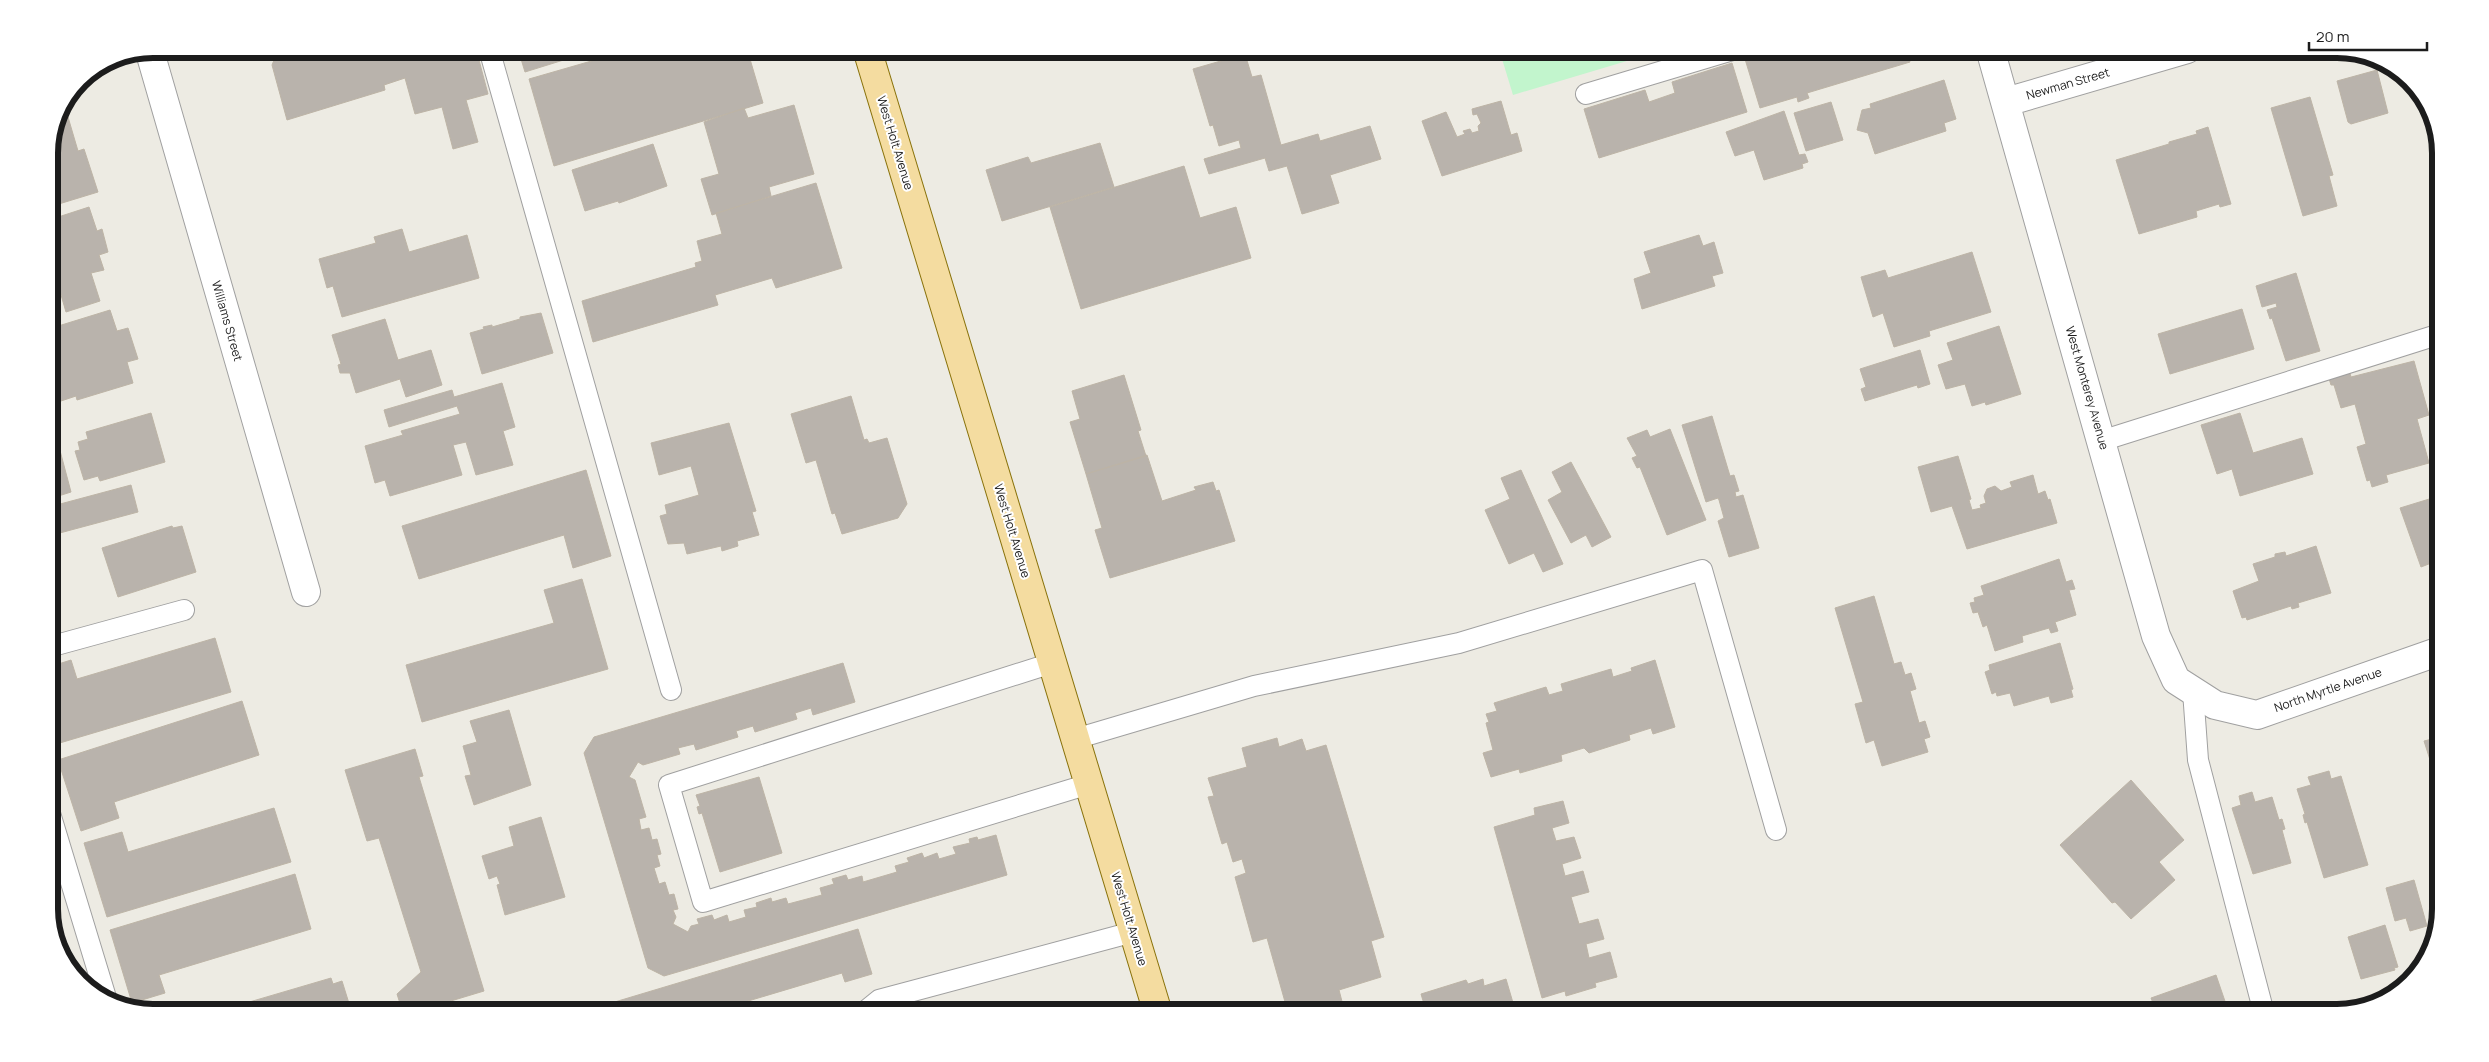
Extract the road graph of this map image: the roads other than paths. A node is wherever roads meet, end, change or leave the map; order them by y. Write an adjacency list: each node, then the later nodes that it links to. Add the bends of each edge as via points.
1 (150, 58): 11 (street, Williams Street)
2 (492, 58): 16 (lane)
3 (870, 58): 15 (main road, West Holt Avenue)
4 (1706, 58): 7 (lane)
5 (1993, 58): 8 (street, West Monterey Avenue)
6 (2156, 58): 8 (street, Newman Street)
7 (1586, 94)
8 (2006, 102): 10 (street, West Monterey Avenue)
9 (2431, 337): 10 (lane)
10 (2101, 441): 17 (street, West Monterey Avenue, via 2156,636 2176,680)
11 (306, 592)
12 (184, 610): 13 (lane)
13 (58, 645)
14 (2432, 655): 17 (street, North Myrtle Avenue, via 2257,715)
15 (1052, 663): 18 (main road, West Holt Avenue); 19 (lane, via 669,785 703,902)
16 (671, 690)
17 (2204, 698): 26 (lane, via 2198,760)
18 (1075, 739): 19 (main road, West Holt Avenue); 20 (lane, via 1254,686 1459,643 1702,570)
19 (1089, 784): 22 (main road, West Holt Avenue)
20 (1776, 830)
21 (58, 840): 23 (lane)
22 (1133, 932): 24 (lane, via 879,1000); 25 (main road, West Holt Avenue)
23 (104, 991)
24 (874, 1004)
25 (1155, 1004)
26 (2262, 1004)

